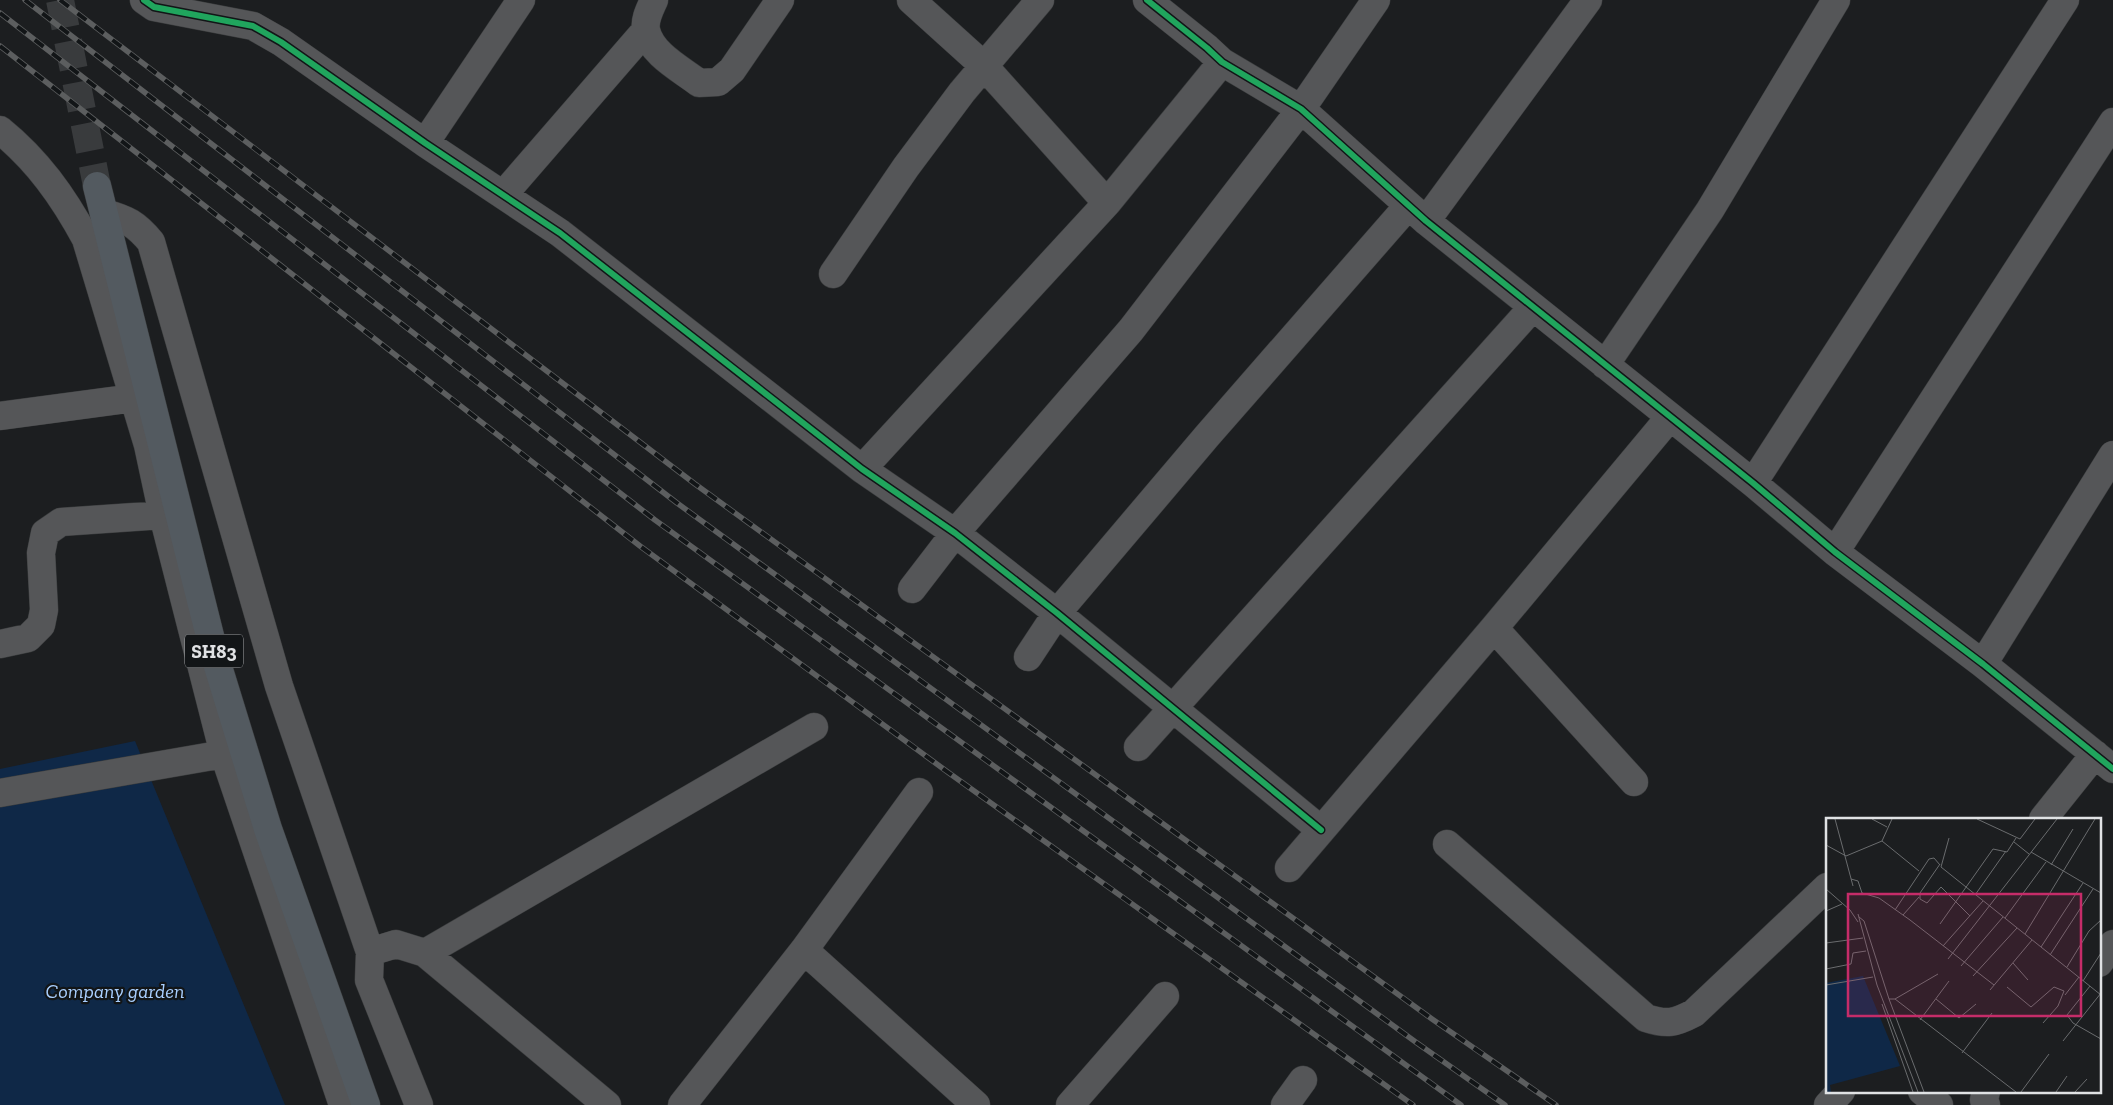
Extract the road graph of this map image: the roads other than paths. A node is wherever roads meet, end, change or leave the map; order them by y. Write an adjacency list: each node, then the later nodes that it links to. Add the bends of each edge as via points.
1 (144, 0): 18 (street, via 154,7 252,26 281,42)
2 (521, 0): 18 (street)
3 (654, 0): 12 (street)
4 (780, 0): 12 (street, via 732,70 718,82 699,83 654,47)
5 (911, 0): 14 (street)
6 (1040, 0): 14 (street)
7 (1376, 0): 15 (street)
8 (1588, 0): 23 (street)
9 (1836, 0): 26 (street, via 1715,202)
10 (2065, 0): 32 (street)
11 (1154, 2): 13 (street)
12 (646, 30): 20 (street)
13 (1222, 62): 15 (street); 21 (street)
14 (984, 66): 21 (street); 24 (street, via 906,167)
15 (1301, 109): 23 (street); 34 (street, via 1131,330)
16 (2113, 122): 35 (street)
17 (0, 130): 27 (street, via 23,148 52,183 86,238)
18 (425, 143): 20 (street)
19 (97, 186): 22 (main road, SH83)
20 (503, 195): 31 (street, via 614,274)
21 (1107, 203): 31 (street)
22 (104, 213): 57 (street, via 127,219 151,242 279,686); 66 (main road, SH83, via 216,660 268,830)
23 (1417, 214): 25 (street); 37 (street, via 1207,436)
24 (834, 274)
25 (1533, 307): 26 (street); 42 (street)
26 (1605, 365): 29 (street)
27 (134, 398): 28 (street); 33 (street)
28 (0, 416)
29 (1670, 417): 32 (street); 38 (street)
30 (2113, 455): 41 (street)
31 (862, 469): 34 (street)
32 (1753, 483): 35 (street)
33 (163, 515): 39 (street, via 61,522 45,534 41,553 44,610 41,625 28,638); 45 (street)
34 (955, 533): 36 (street); 37 (street)
35 (1835, 552): 41 (street)
36 (912, 589)
37 (1057, 613): 40 (street); 42 (street)
38 (1494, 628): 47 (street); 51 (street)
39 (0, 644)
40 (1028, 657)
41 (1983, 664): 46 (street)
42 (1172, 709): 44 (street); 51 (street)
43 (814, 727): 58 (street)
44 (1138, 747)
45 (224, 754): 49 (street); 65 (street)
46 (2104, 762): 50 (street)
47 (1634, 782)
48 (919, 792): 56 (street)
49 (0, 793)
50 (2044, 818)
51 (1321, 830): 53 (street)
52 (1447, 844): 54 (street, via 1646,1018 1662,1023 1677,1022 1694,1013)
53 (1289, 868)
54 (1826, 888)
55 (2113, 944): 59 (street)
56 (804, 950): 69 (street); 70 (street)
57 (370, 952): 58 (street, via 396,944); 67 (street, via 368,980)
58 (425, 953): 68 (street)
59 (2100, 962)
60 (1165, 996): 71 (street)
61 (1303, 1080): 72 (street)
62 (1840, 1092): 73 (street)
63 (1923, 1092): 74 (street)
64 (1986, 1092): 75 (street)
65 (343, 1105)
66 (366, 1105)
67 (419, 1105)
68 (607, 1105)
69 (682, 1105)
70 (976, 1105)
71 (1070, 1105)
72 (1285, 1105)
73 (1828, 1105)
74 (1939, 1105)
75 (1986, 1105)

